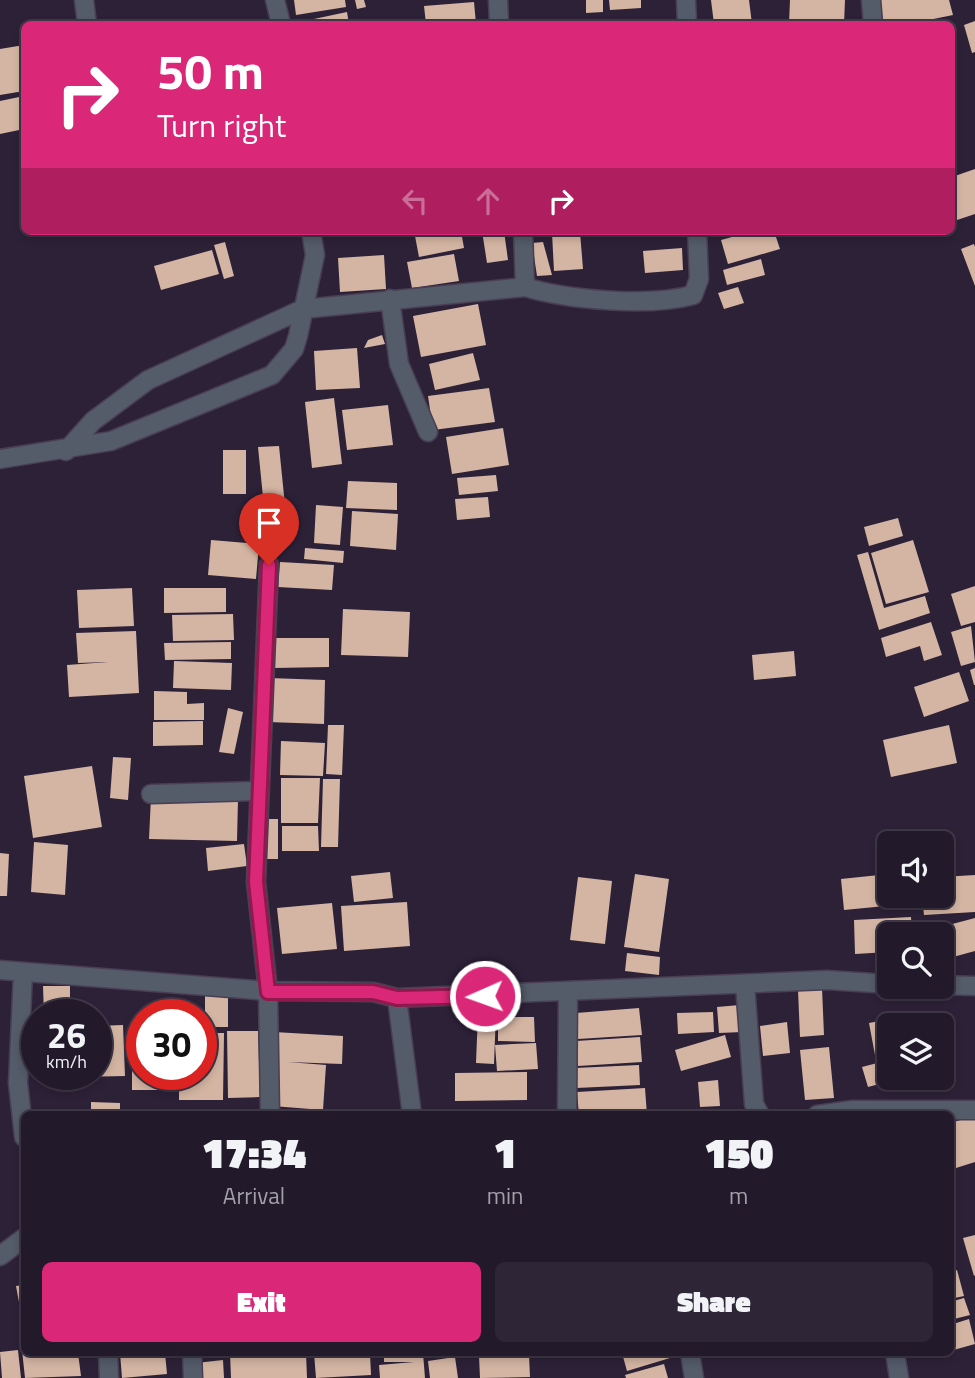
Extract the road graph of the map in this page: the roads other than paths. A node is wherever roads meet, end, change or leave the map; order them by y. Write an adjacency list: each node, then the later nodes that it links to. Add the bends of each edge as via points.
1 (84, 0): 6 (street)
2 (275, 0): 7 (street)
3 (498, 0): 8 (street)
4 (686, 0): 9 (street)
5 (871, 0): 10 (street)
6 (87, 21)
7 (280, 21)
8 (499, 21)
9 (687, 21)
10 (873, 21)
11 (312, 235): 16 (street, via 315,255)
12 (523, 235): 14 (street)
13 (697, 235): 14 (street, via 699,279 693,295 594,300)
14 (525, 287): 15 (street)
15 (390, 299): 16 (street); 17 (street, via 399,363)
16 (303, 309): 18 (street, via 148,380 93,421); 18 (street, via 293,349 272,376 111,442)
17 (428, 432)
18 (66, 451): 19 (street)
19 (0, 459)
20 (269, 565): 21 (street)
21 (260, 791): 22 (street); 29 (street, via 256,882)
22 (151, 794)
23 (0, 970): 24 (street)
24 (23, 973): 29 (street); 33 (street)
25 (877, 983): 26 (street)
26 (745, 984): 30 (street); 37 (street)
27 (954, 985): 28 (street)
28 (975, 986)
29 (268, 992): 31 (street, via 373,992); 34 (street)
30 (568, 992): 31 (street); 36 (street)
31 (397, 998): 35 (street)
32 (975, 1110): 38 (street)
33 (21, 1111)
34 (270, 1111)
35 (411, 1111)
36 (567, 1111)
37 (758, 1111)
38 (914, 1111)
39 (21, 1240): 40 (street)
40 (0, 1256)
41 (108, 1356): 45 (street)
42 (192, 1356): 46 (street)
43 (690, 1356): 47 (street)
44 (895, 1356): 48 (street)
45 (109, 1378)
46 (193, 1378)
47 (694, 1378)
48 (899, 1378)

